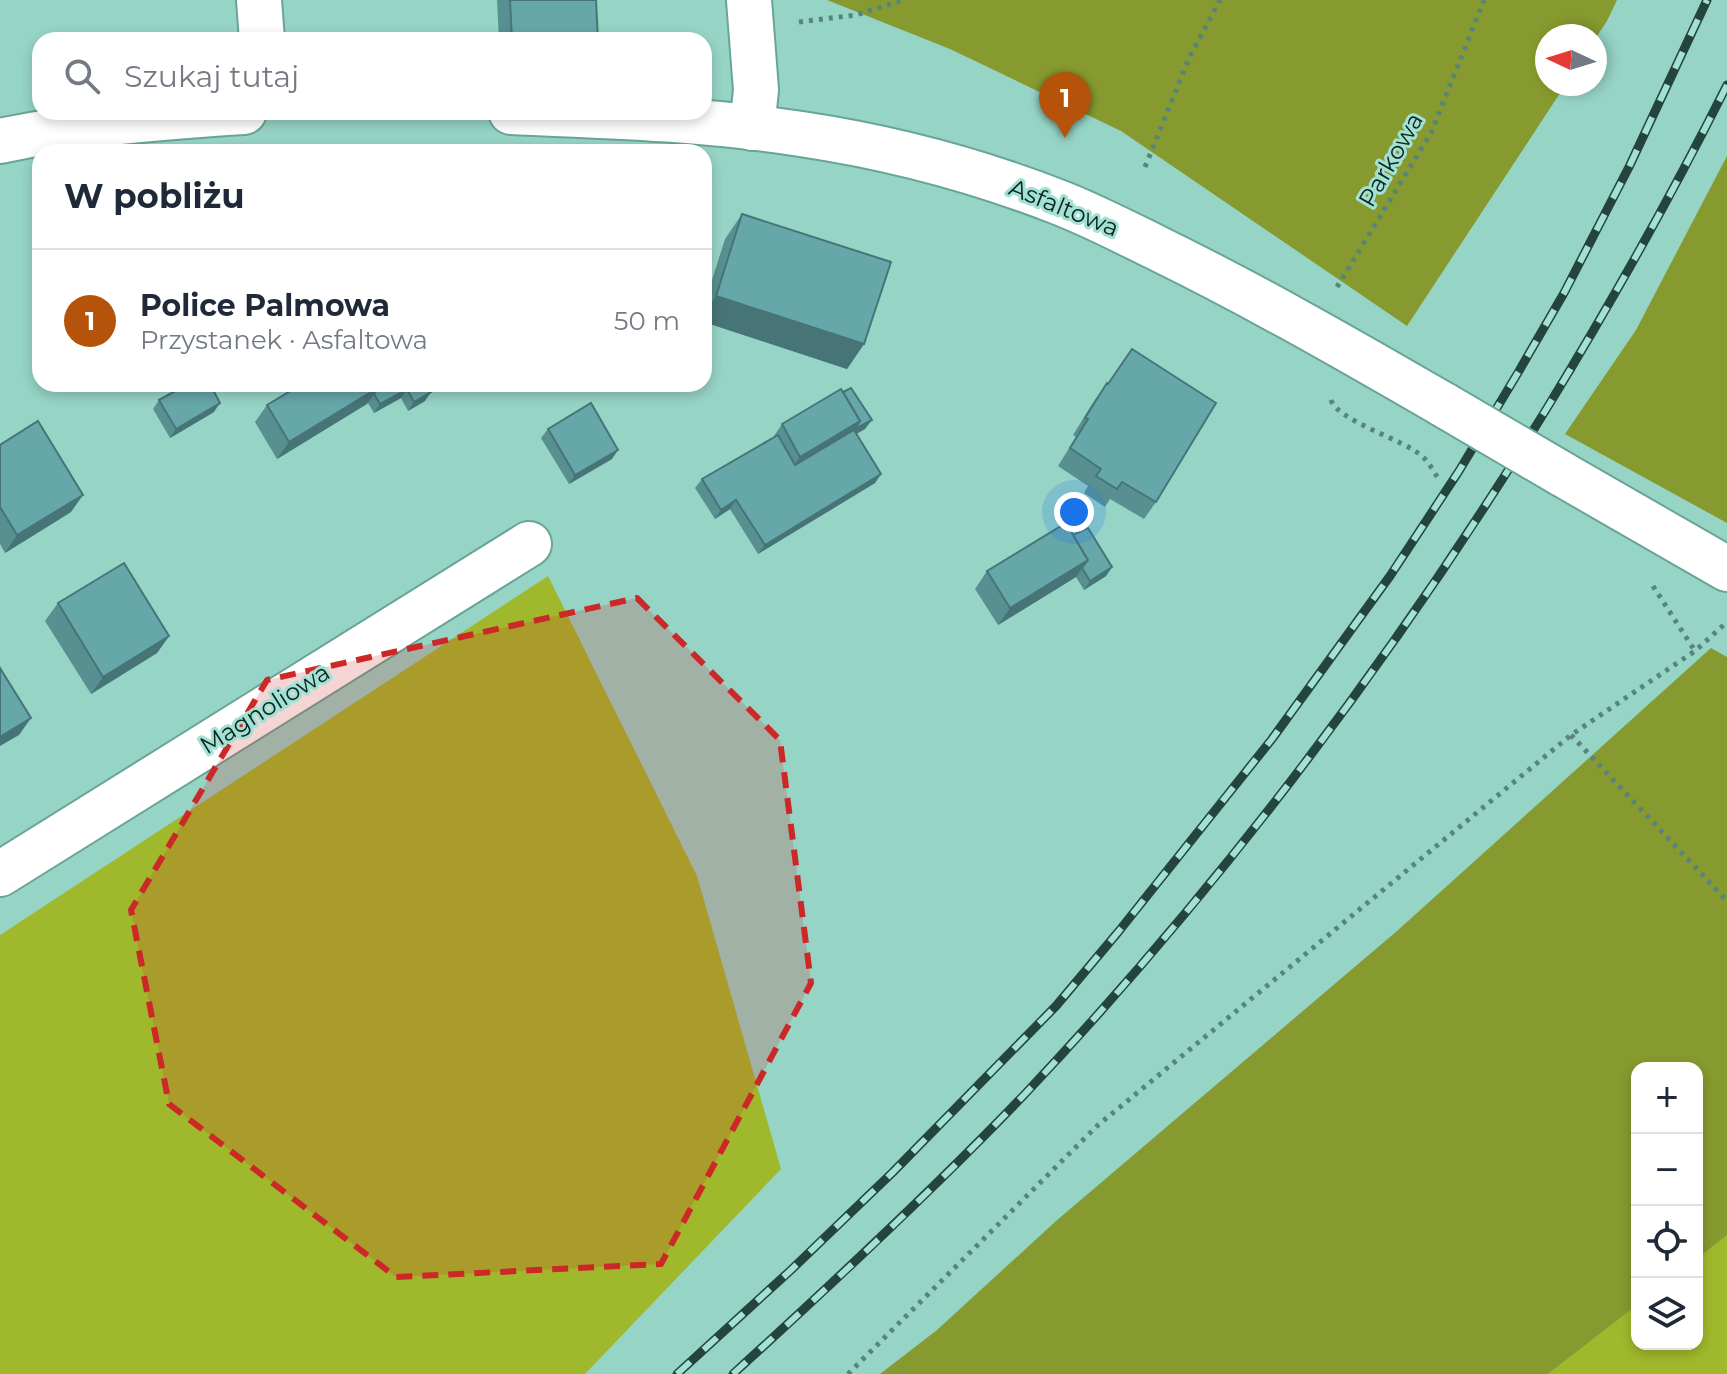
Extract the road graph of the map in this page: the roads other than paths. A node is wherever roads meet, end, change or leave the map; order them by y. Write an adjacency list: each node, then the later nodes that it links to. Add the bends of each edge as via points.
1 (259, 0): 3 (street)
2 (749, 0): 6 (street, via 756,90)
3 (261, 32)
4 (135, 120): 7 (street)
5 (658, 120): 6 (street, Asfaltowa)
6 (752, 128): 9 (street, Asfaltowa, bridge, via 885,150 1057,202 1315,330)
7 (0, 141)
8 (529, 544): 10 (street, Magnoliowa)
9 (1727, 569)
10 (0, 874)

